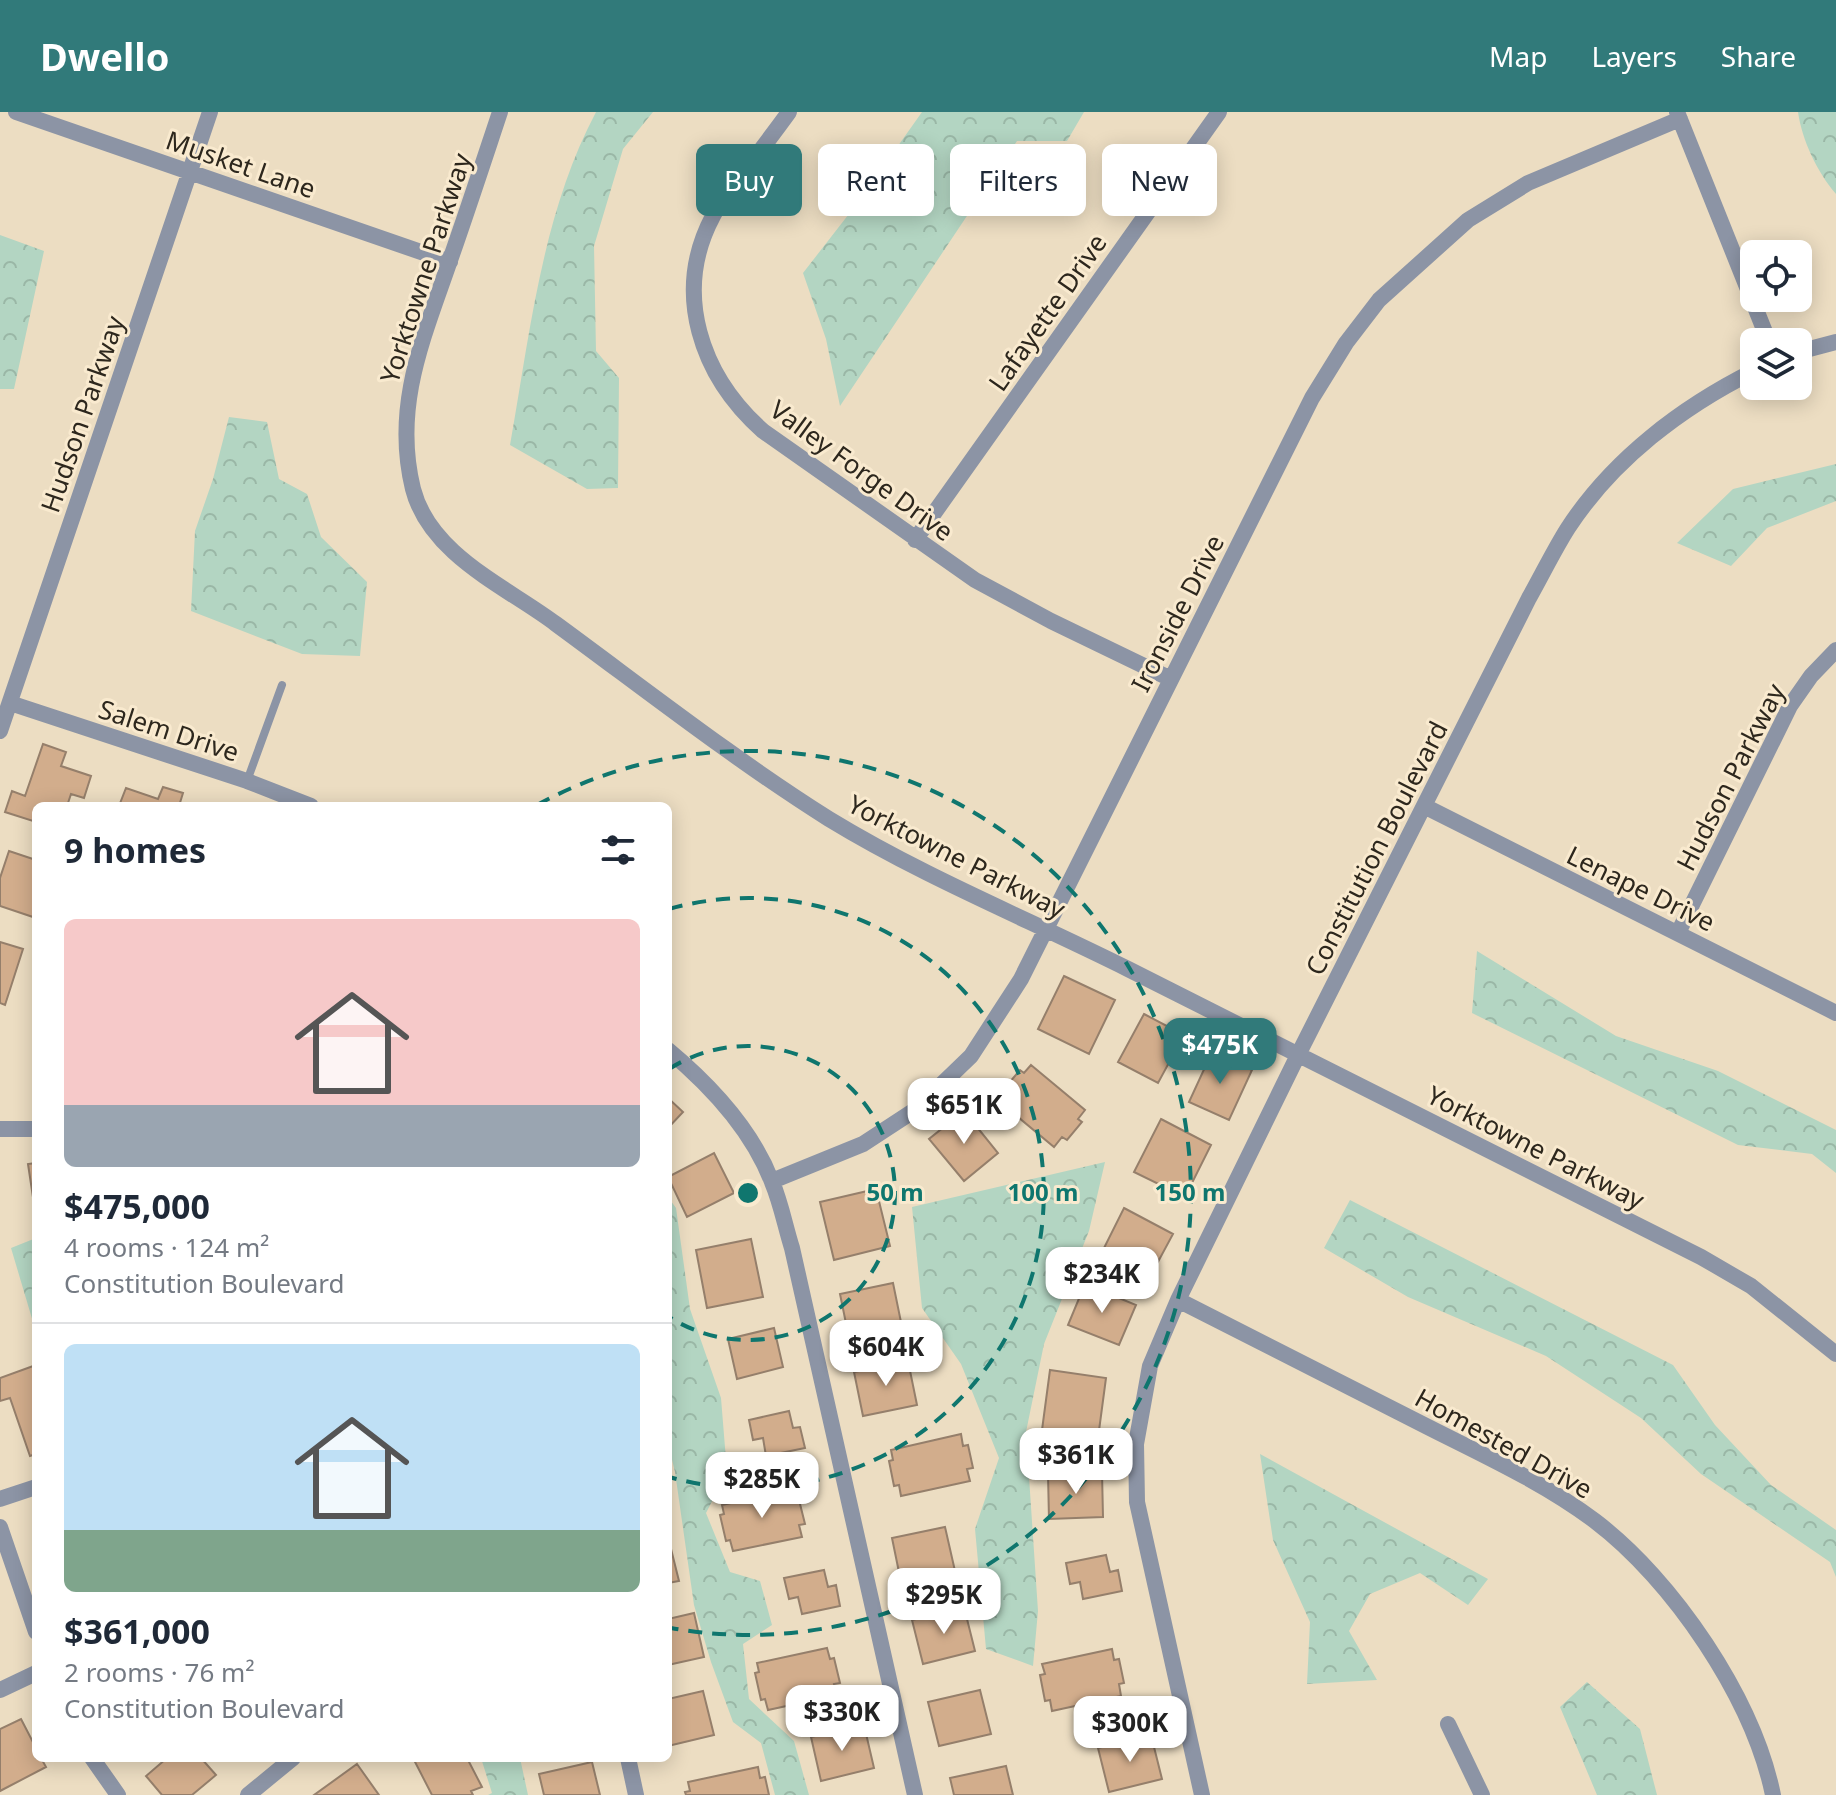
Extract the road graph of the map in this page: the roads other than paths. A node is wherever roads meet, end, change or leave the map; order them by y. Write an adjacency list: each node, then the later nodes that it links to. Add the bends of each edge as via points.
1 (16, 112): 7 (street, Musket Lane)
2 (210, 112): 7 (street, Hudson Parkway)
3 (500, 112): 8 (street, Yorktowne Parkway)
4 (789, 112): 13 (street, Valley Forge Drive, via 713,216 695,266 696,323 719,381 739,410)
5 (1219, 112): 13 (street, Lafayette Drive)
6 (1678, 115): 9 (street); 15 (street, Ironside Drive, via 1493,203 1379,300 1312,398)
7 (190, 171): 8 (street, Musket Lane); 17 (street, Hudson Parkway)
8 (450, 262): 22 (street, Yorktowne Parkway, via 415,360 405,415 414,493 445,543 704,735 830,819 911,865)
9 (1763, 328)
10 (1836, 342): 11 (street)
11 (1812, 348)
12 (1740, 378): 21 (street, Constitution Boulevard, via 1651,437 1595,491 1529,598)
13 (915, 540): 15 (street, Valley Forge Drive, via 975,580)
14 (1836, 650): 23 (street, Hudson Parkway, via 1790,706)
15 (1171, 679): 22 (street, Ironside Drive)
16 (282, 685): 19 (lane)
17 (10, 703): 18 (street, Hudson Parkway); 19 (street, Salem Drive)
18 (0, 731)
19 (247, 781): 20 (street, Salem Drive)
20 (301, 802)
21 (1424, 806): 23 (street, Lenape Drive); 26 (street, Constitution Boulevard)
22 (1047, 929): 26 (street, Yorktowne Parkway); 29 (street, Ironside Drive, via 971,1056 915,1110 863,1144)
23 (1678, 933): 24 (street, Lenape Drive)
24 (1836, 1013)
25 (672, 1053): 29 (street, via 723,1105)
26 (1298, 1055): 30 (street, Constitution Boulevard); 31 (street, Yorktowne Parkway, via 1701,1257 1751,1286)
27 (0, 1129): 28 (street)
28 (32, 1129)
29 (772, 1181): 45 (street, via 792,1248)
30 (1178, 1300): 46 (street, Constitution Boulevard, via 1150,1366 1140,1411 1137,1502); 48 (street, Homested Drive, via 1523,1475 1596,1522 1666,1589 1715,1654 1752,1732)
31 (1836, 1354)
32 (32, 1488): 33 (street)
33 (0, 1499)
34 (0, 1527): 35 (street)
35 (32, 1620)
36 (32, 1675): 37 (street)
37 (0, 1690)
38 (1448, 1724): 47 (street)
39 (95, 1762): 42 (street)
40 (288, 1762): 43 (street)
41 (629, 1762): 44 (street)
42 (118, 1795)
43 (248, 1795)
44 (636, 1795)
45 (915, 1795)
46 (1202, 1795)
47 (1482, 1795)
48 (1773, 1795)

